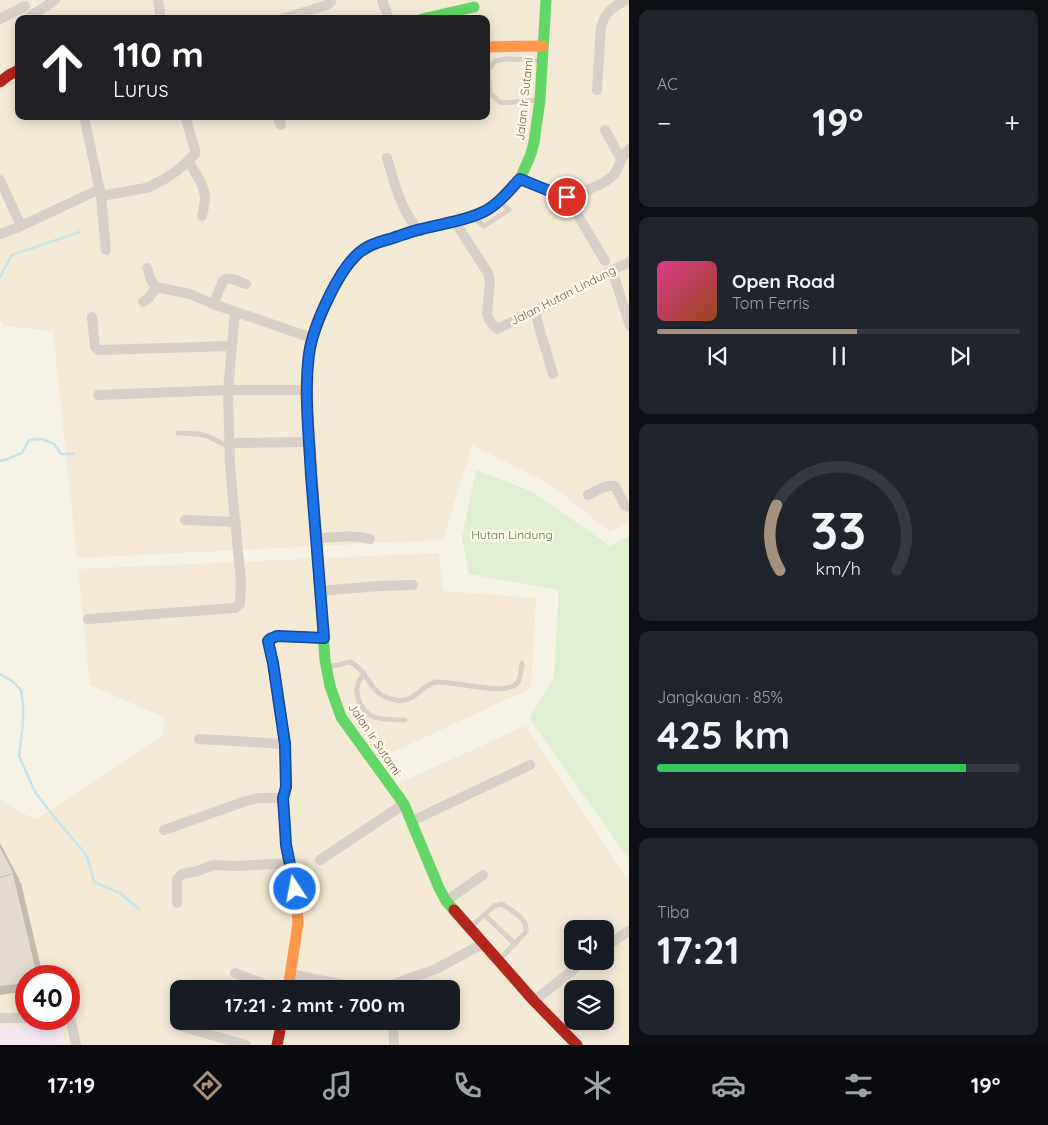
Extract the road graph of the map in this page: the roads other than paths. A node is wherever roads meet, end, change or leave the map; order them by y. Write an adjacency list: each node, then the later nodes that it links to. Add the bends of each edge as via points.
1 (55, 0): 9 (street)
2 (158, 0): 10 (street)
3 (331, 0): 11 (street, via 327,5)
4 (382, 0): 12 (street)
5 (546, 0): 15 (main road, Jalan Ir Sutami)
6 (626, 0): 21 (street, via 604,16)
7 (25, 6): 14 (street)
8 (475, 9): 13 (main road)
9 (35, 15)
10 (160, 15)
11 (295, 15)
12 (388, 15)
13 (443, 15)
14 (0, 19)
15 (543, 46): 16 (main road); 17 (main road, Jalan Ir Sutami)
16 (490, 47)
17 (542, 60): 18 (lane, via 507,59 495,61); 23 (main road, Jalan Ir Sutami)
18 (490, 67)
19 (15, 72): 20 (main road)
20 (0, 82)
21 (597, 90)
22 (490, 93): 23 (lane, via 501,103)
23 (540, 100): 30 (main road, Jalan Ir Sutami, via 531,154)
24 (85, 120): 32 (street)
25 (186, 120): 29 (street, via 195,150)
26 (605, 130): 27 (street)
27 (627, 154): 33 (street, via 608,180)
28 (387, 158): 37 (street, via 400,200)
29 (188, 161): 32 (street, via 164,180 146,188); 34 (street, via 205,195)
30 (520, 179): 33 (street); 35 (main road, Jalan Ir Sutami, via 485,211)
31 (0, 180): 36 (street)
32 (100, 192): 36 (street); 39 (street)
33 (567, 197): 40 (street)
34 (202, 216)
35 (455, 222): 37 (main road, Jalan Ir Sutami); 49 (street, Jalan Hutan Lindung, via 488,273 488,320 497,329)
36 (21, 226): 38 (street)
37 (418, 230): 52 (main road, Jalan Ir Sutami, via 376,243 355,256 330,294)
38 (0, 234)
39 (106, 250)
40 (604, 261)
41 (629, 262): 43 (street, Jalan Hutan Lindung)
42 (147, 268): 45 (street)
43 (612, 270): 49 (street, Jalan Hutan Lindung); 51 (street)
44 (246, 284): 47 (street, via 225,279)
45 (156, 287): 46 (street); 47 (street, via 190,294)
46 (142, 302)
47 (213, 304): 48 (street)
48 (235, 312): 52 (street); 53 (street)
49 (536, 312): 54 (street)
50 (92, 317): 53 (street, via 95,348 99,350)
51 (629, 326)
52 (312, 338): 56 (main road, Jalan Ir Sutami)
53 (231, 346): 55 (street)
54 (553, 374)
55 (228, 390): 56 (street); 57 (street); 60 (street)
56 (306, 390): 59 (main road, Jalan Ir Sutami)
57 (98, 395)
58 (178, 433): 60 (lane, via 199,434)
59 (309, 442): 60 (street); 65 (main road, Jalan Ir Sutami)
60 (230, 445): 64 (street)
61 (588, 496): 62 (street, via 614,486)
62 (629, 508)
63 (185, 520): 64 (street)
64 (236, 522): 69 (street, via 241,582 238,607)
65 (316, 538): 66 (street, via 352,536); 68 (main road, Jalan Ir Sutami)
66 (370, 539)
67 (413, 585): 68 (street)
68 (320, 591): 70 (main road, Jalan Ir Sutami)
69 (88, 619)
70 (324, 638): 72 (main road, Jalan Ir Sutami); 76 (main road, via 277,636 268,641)
71 (522, 663): 73 (lane, via 518,682 512,687 500,689 435,682 402,700 377,692)
72 (326, 668): 73 (lane, via 350,662 358,665); 79 (main road, Jalan Ir Sutami, via 341,717)
73 (364, 673): 74 (lane, via 357,687 365,711 387,720)
74 (405, 720)
75 (199, 739): 76 (street)
76 (285, 744): 78 (main road, via 286,787)
77 (530, 765): 80 (street)
78 (283, 798): 81 (street, via 246,801); 83 (main road)
79 (404, 804): 80 (main road, Jalan Ir Sutami); 82 (street)
80 (412, 821): 85 (main road, Jalan Ir Sutami)
81 (164, 830)
82 (320, 860)
83 (290, 863): 86 (street, via 217,865 182,874 177,879); 96 (main road, via 298,923)
84 (484, 875): 85 (street)
85 (446, 901): 88 (main road, Jalan Ir Sutami)
86 (177, 903)
87 (485, 915): 88 (lane); 92 (lane); 92 (lane, via 494,906 502,904 524,920 526,932)
88 (470, 928): 91 (main road, Jalan Ir Sutami)
89 (629, 930): 90 (street)
90 (614, 941)
91 (484, 943): 93 (main road, Jalan Ir Sutami); 100 (street, via 436,969)
92 (515, 944): 93 (lane)
93 (499, 960): 101 (main road, Jalan Ir Sutami)
94 (573, 970): 101 (street)
95 (235, 973): 97 (street)
96 (291, 974): 98 (main road); 99 (street)
97 (253, 980)
98 (290, 980)
99 (323, 980)
100 (406, 980)
101 (534, 1001): 112 (main road, Jalan Ir Sutami)
102 (0, 1018): 103 (street)
103 (15, 1018)
104 (73, 1030): 108 (street)
105 (194, 1030): 109 (street)
106 (280, 1030): 110 (main road)
107 (393, 1030): 111 (street)
108 (76, 1045)
109 (246, 1045)
110 (277, 1045)
111 (394, 1045)
112 (577, 1045)

